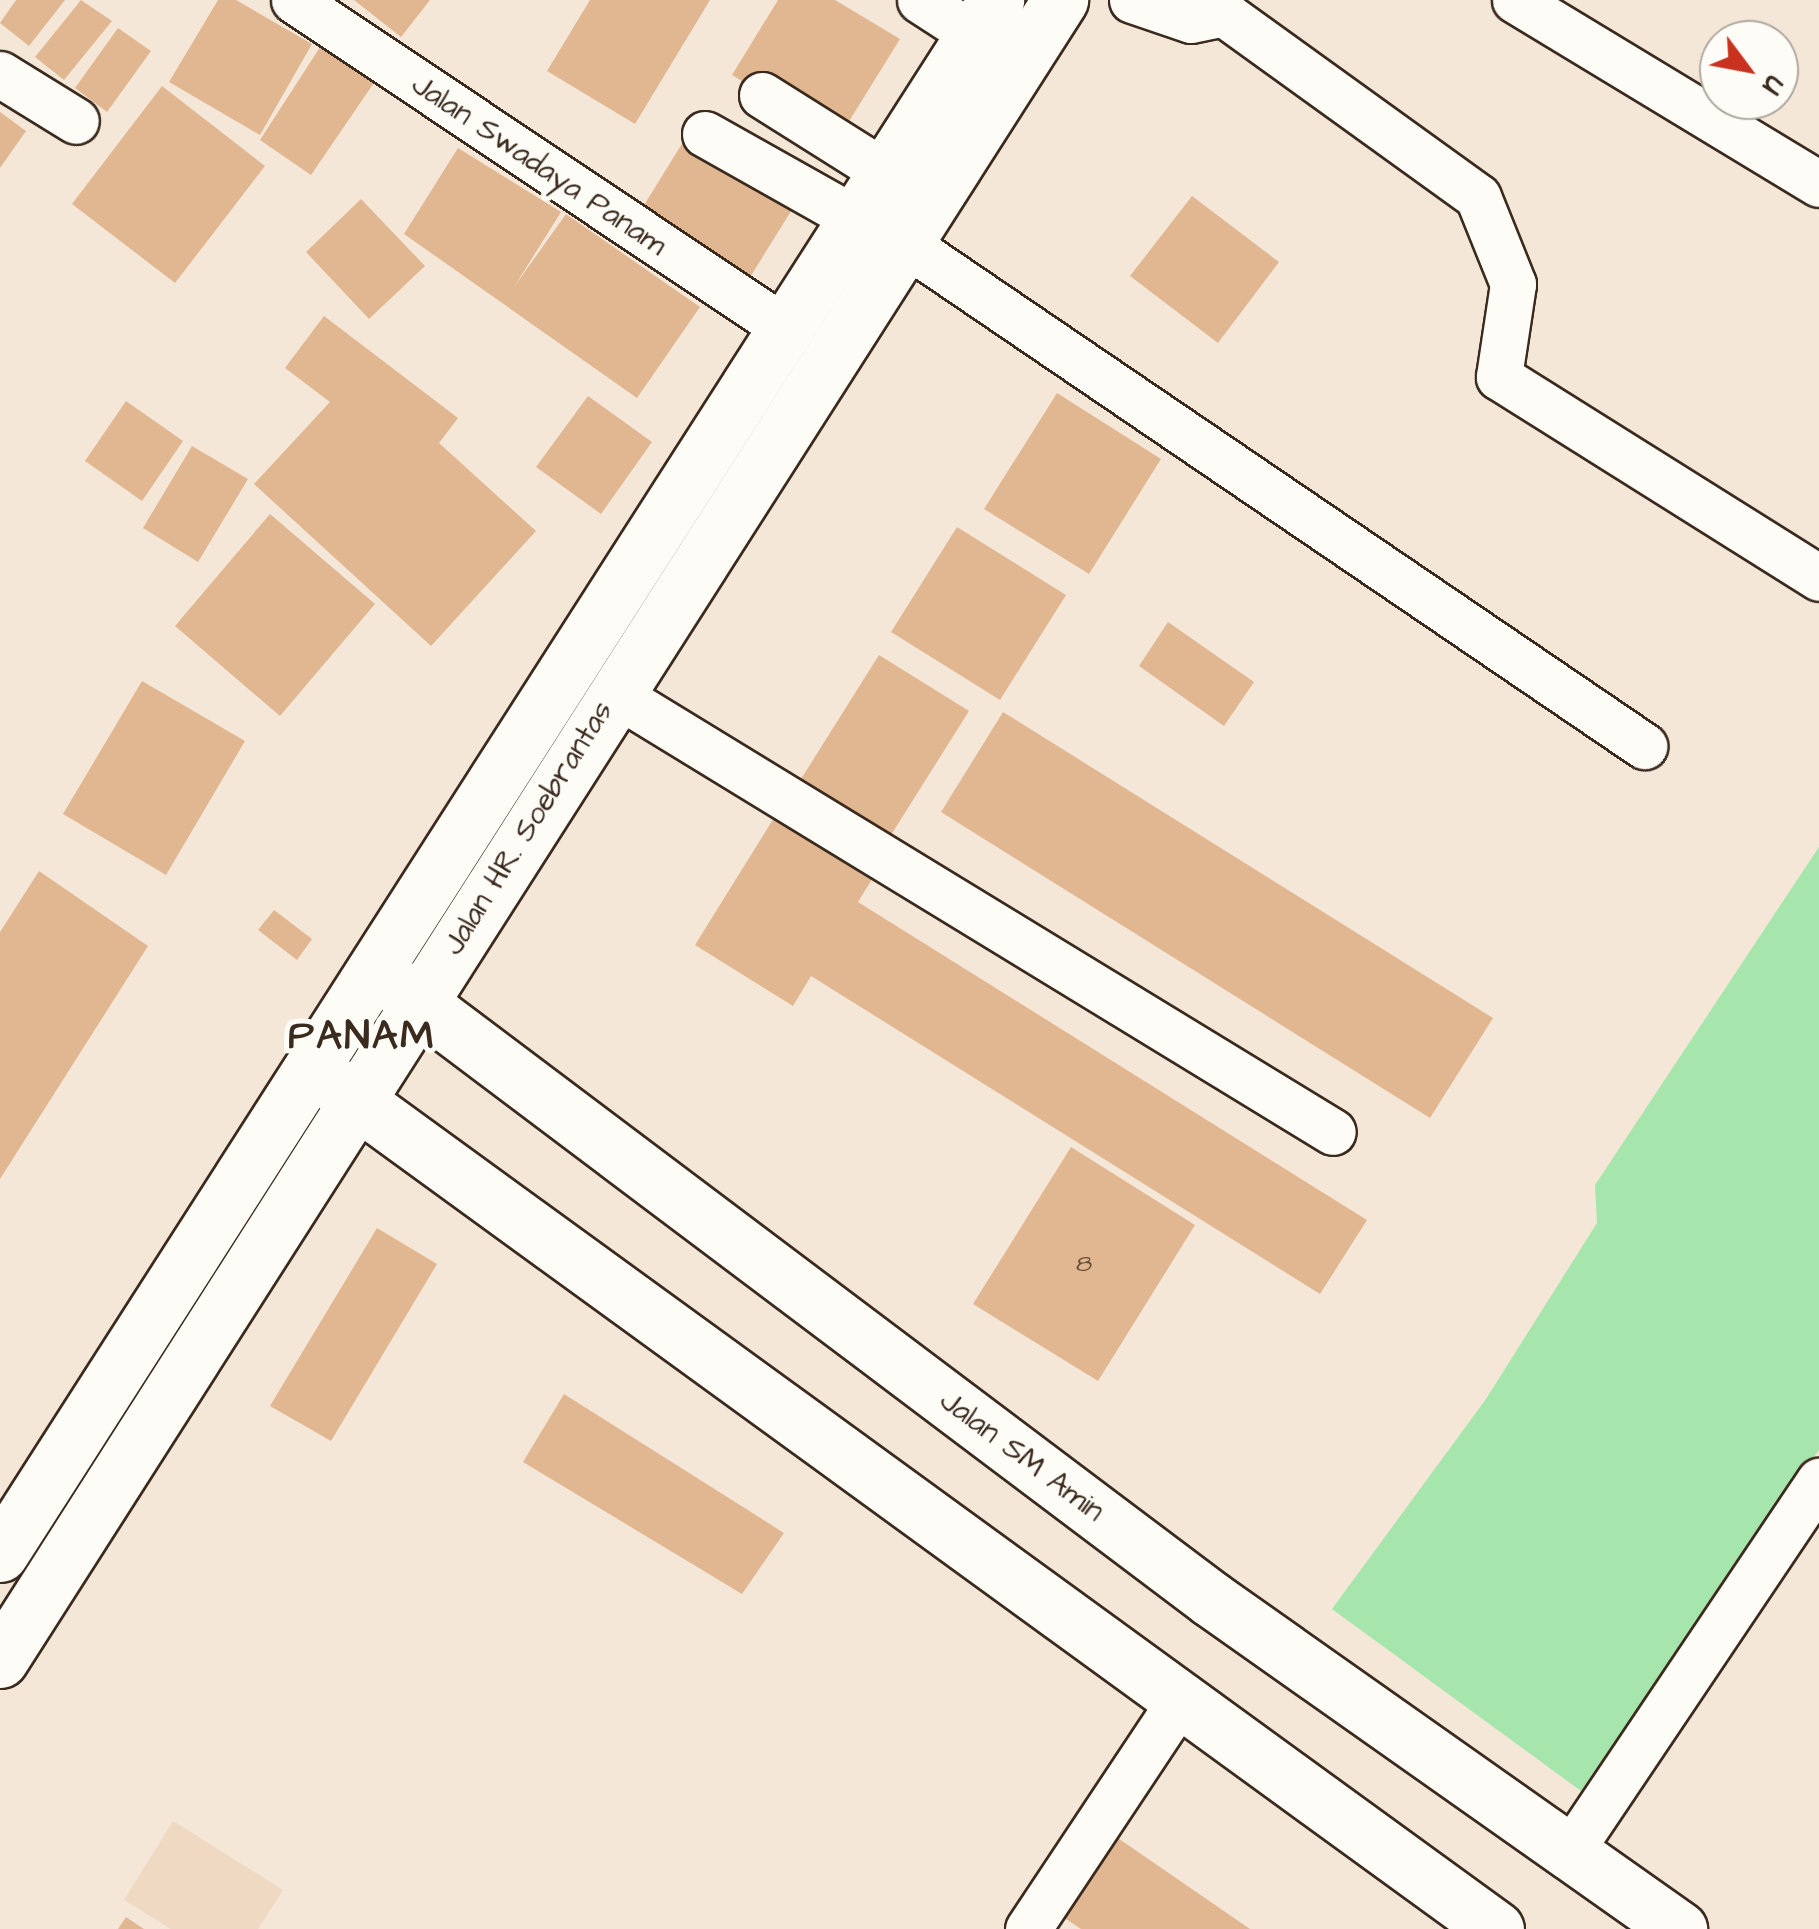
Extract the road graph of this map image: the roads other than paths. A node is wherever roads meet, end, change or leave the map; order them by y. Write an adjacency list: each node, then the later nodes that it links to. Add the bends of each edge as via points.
1 (294, 0): 16 (street, Jalan Swadaya Panam)
2 (920, 0): 7 (street)
3 (1060, 0): 15 (main road, Jalan HR. Soebrantas)
4 (1132, 0): 6 (street, via 1190,20)
5 (1515, 0): 13 (street)
6 (1222, 7): 17 (street, via 1478,197 1513,284 1499,377)
7 (985, 17): 12 (main road, Jalan HR. Soebrantas)
8 (0, 74): 10 (street)
9 (762, 96): 12 (street)
10 (76, 121)
11 (705, 134): 14 (street)
12 (886, 173): 14 (main road, Jalan HR. Soebrantas)
13 (1819, 184)
14 (856, 219): 16 (main road, Jalan HR. Soebrantas)
15 (906, 244): 18 (main road, Jalan HR. Soebrantas); 19 (street)
16 (786, 329): 20 (main road, Jalan HR. Soebrantas)
17 (1819, 578)
18 (614, 692): 20 (main road, Jalan HR. Soebrantas); 22 (street)
19 (1644, 746)
20 (397, 985): 21 (main road, Jalan HR. Soebrantas); 27 (main road, Jalan SM Amin, via 1211,1599)
21 (335, 1084): 24 (main road, Jalan HR. Soebrantas); 25 (main road, Jalan HR. Soebrantas); 26 (main road)
22 (1333, 1132)
23 (1819, 1481): 27 (street)
24 (0, 1554)
25 (0, 1660)
26 (1182, 1696): 28 (street); 29 (main road)
27 (1572, 1850): 30 (main road, Jalan SM Amin)
28 (1036, 1916)
29 (1496, 1929)
30 (1679, 1929)

